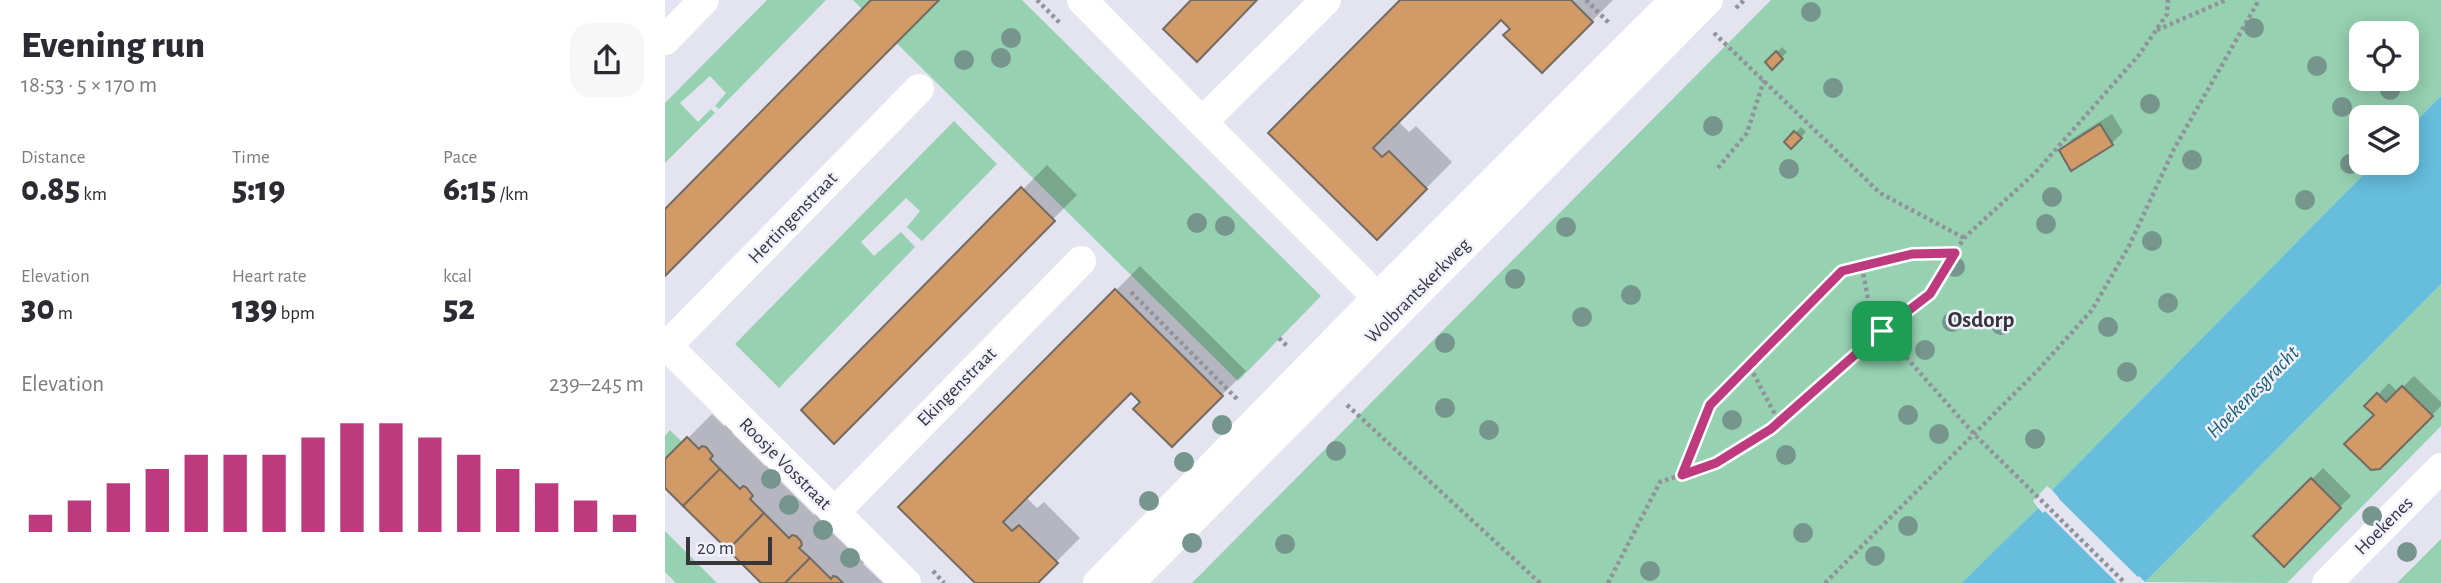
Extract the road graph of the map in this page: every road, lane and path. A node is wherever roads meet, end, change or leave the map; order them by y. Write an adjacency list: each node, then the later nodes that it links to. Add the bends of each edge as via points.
1 (704, 0): 13 (street)
2 (1037, 0): 11 (path)
3 (1082, 0): 16 (street)
4 (1326, 0): 16 (street)
5 (1586, 0): 10 (path, via 1610,24)
6 (2168, 0): 12 (path, via 2167,14)
7 (2226, 0): 12 (path)
8 (2259, 0): 34 (path, via 2174,149 2129,246 2092,310)
9 (1693, 4): 14 (path); 23 (street, Wolbrantskerkweg)
10 (1618, 16)
11 (1066, 29)
12 (2156, 30): 18 (path, via 2035,173)
13 (665, 40)
14 (1764, 80): 17 (path, via 1747,133); 18 (path, via 1880,193)
15 (919, 89): 28 (street, Hertingenstraat)
16 (1202, 122): 23 (street)
17 (1718, 168)
18 (1964, 239): 19 (path)
19 (1955, 253): 21 (path, via 1912,254); 24 (path, via 1930,294)
20 (1081, 261): 37 (street, Ekingenstraat)
21 (1862, 266): 27 (path); 31 (path, via 1842,271)
22 (1131, 292): 32 (path, via 1237,399)
23 (1386, 306): 30 (street, Wolbrantskerkweg)
24 (1882, 331): 27 (path); 34 (path)
25 (1279, 338): 30 (path)
26 (1298, 338): 30 (path)
27 (1875, 338): 33 (path)
28 (666, 345): 37 (street, Roosje Vosstraat)
29 (1280, 356): 30 (path)
30 (1307, 366): 39 (street, Wolbrantskerkweg); 40 (street, Wolbrantskerkweg); 41 (path)
31 (1750, 367): 33 (path); 36 (path, via 1710,405)
32 (1246, 390)
33 (1779, 422): 36 (path, via 1716,463)
34 (1974, 433): 43 (path); 44 (path)
35 (2441, 468): 45 (street, Hoekenes)
36 (1682, 475): 42 (path, via 1660,482)
37 (834, 513): 38 (street, Roosje Vosstraat)
38 (906, 583)
39 (1098, 583)
40 (1129, 583)
41 (1539, 583)
42 (1608, 583)
43 (1825, 583)
44 (2125, 583)
45 (2327, 583)

